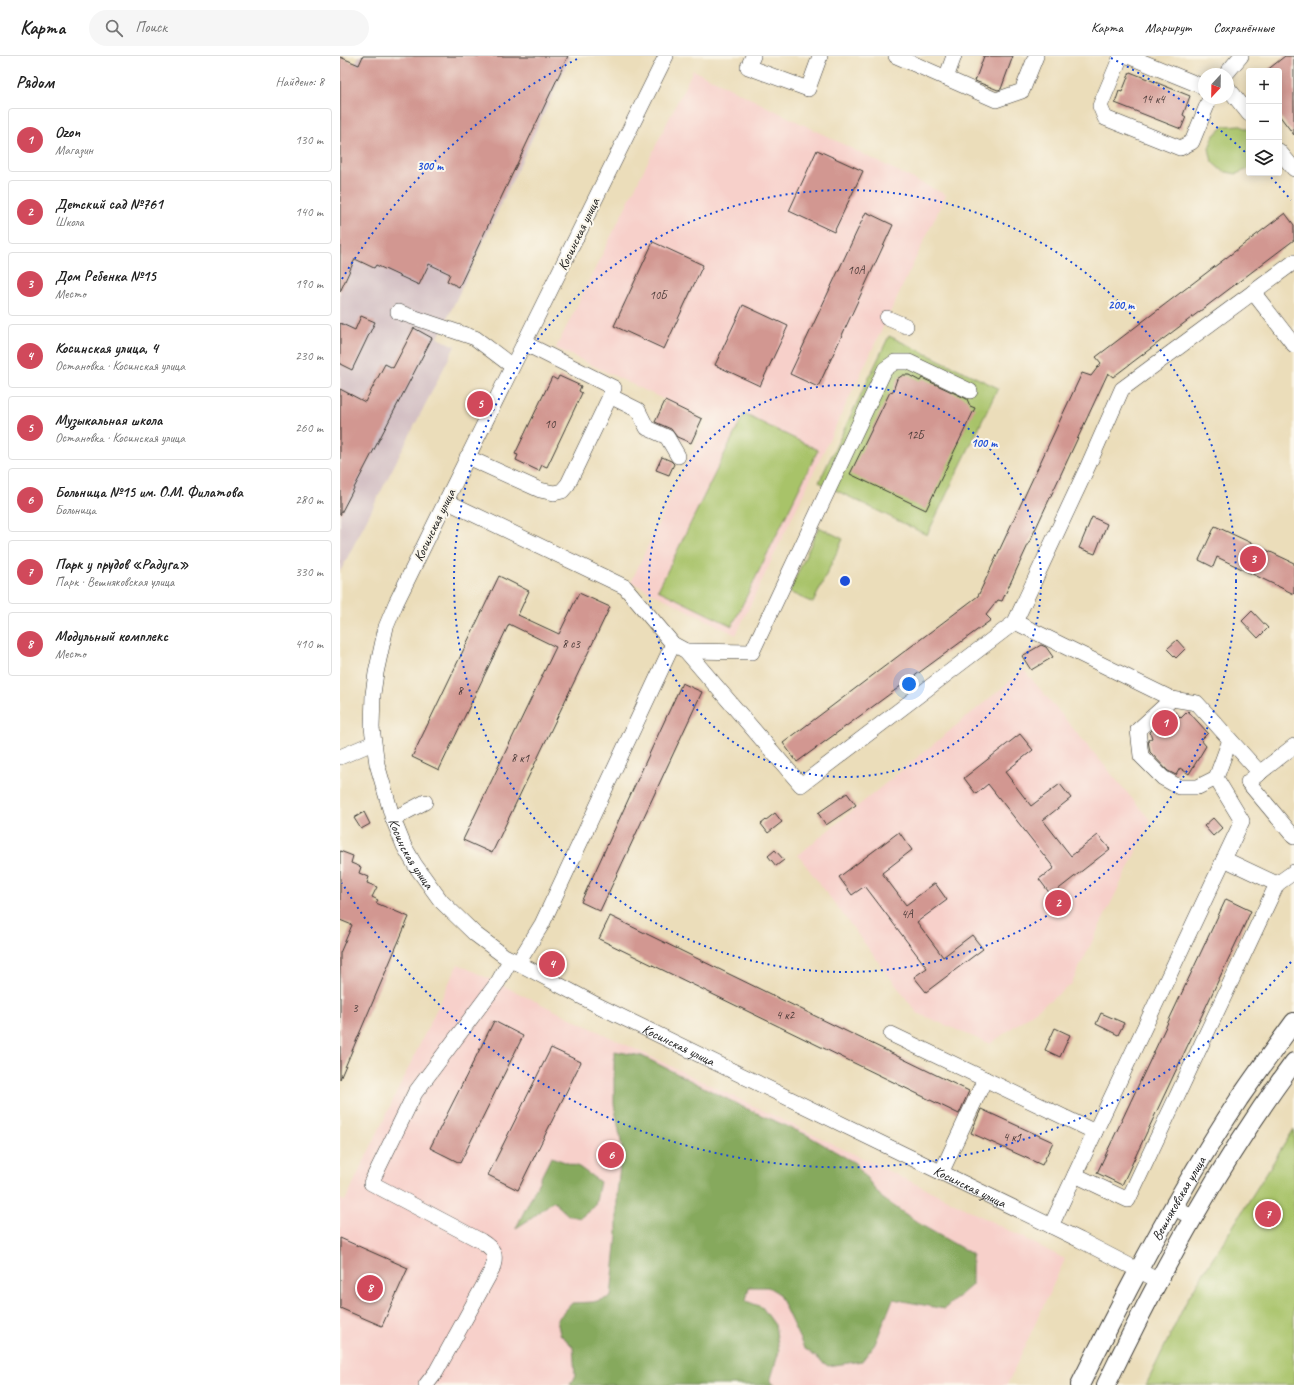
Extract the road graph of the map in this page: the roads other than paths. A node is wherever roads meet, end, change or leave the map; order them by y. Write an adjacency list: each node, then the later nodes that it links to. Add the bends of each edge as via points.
1 (666, 56): 23 (street, Косинская улица)
2 (752, 56): 3 (street, via 748,67 808,89)
3 (820, 56)
4 (896, 56): 6 (street, via 996,100 1022,91)
5 (954, 56): 11 (street)
6 (1036, 56)
7 (1121, 56): 14 (street, via 1100,106 1105,118 1180,148 1192,142)
8 (1128, 56): 12 (street)
9 (1241, 56): 10 (street)
10 (1231, 68)
11 (946, 78)
12 (1198, 85)
13 (1234, 95): 15 (street)
14 (1208, 104)
15 (1246, 110)
16 (1282, 155): 17 (street)
17 (1294, 169)
18 (1294, 262): 19 (street)
19 (1253, 292): 24 (street); 31 (street, via 1122,389)
20 (398, 312): 25 (street, via 475,338)
21 (887, 318): 22 (street)
22 (906, 326)
23 (524, 343): 25 (street, Косинская улица); 27 (street, via 614,388)
24 (1294, 346)
25 (512, 366): 29 (street, Косинская улица)
26 (970, 391): 32 (street, via 909,362 895,362 885,369 752,652)
27 (610, 396): 28 (street, via 638,410 647,428 667,437); 29 (street, via 568,484 562,491 554,493 540,490)
28 (678, 456)
29 (467, 457): 30 (street, Косинская улица)
30 (446, 501): 32 (street, via 625,587); 35 (street, Косинская улица, via 386,627 373,694)
31 (1015, 622): 32 (street, via 801,785); 33 (street)
32 (679, 648): 46 (street, via 542,924)
33 (1172, 699): 34 (street, via 1197,703); 39 (street, via 1138,730 1141,756 1163,778 1179,787 1198,787)
34 (1230, 740): 38 (street); 39 (street)
35 (373, 743): 37 (street); 41 (street, Косинская улица)
36 (1294, 746): 38 (street)
37 (340, 757)
38 (1260, 773): 42 (street, via 1248,782)
39 (1216, 778): 43 (street, via 1242,820)
40 (426, 802): 41 (street)
41 (393, 819): 46 (street, Косинская улица, via 415,866 441,901 475,934)
42 (1294, 837)
43 (1224, 859): 45 (street); 51 (street)
44 (1294, 872): 45 (street)
45 (1277, 884): 53 (street, via 1128,1200)
46 (514, 961): 52 (street, Косинская улица, via 595,1004); 59 (street, via 415,1093 371,1183 481,1241 492,1248 496,1258 489,1276 436,1372)
47 (1294, 1022): 54 (main road, Вешняковская улица, via 1239,1100)
48 (891, 1034): 50 (street)
49 (1294, 1062): 55 (main road, Вешняковская улица, via 1254,1119)
50 (985, 1079): 51 (street); 52 (street)
51 (1095, 1132): 53 (street)
52 (941, 1173): 56 (street, Косинская улица)
53 (1075, 1176): 56 (street)
54 (1179, 1197): 55 (street, via 1178,1206 1183,1213 1192,1214); 57 (main road, Вешняковская улица)
55 (1199, 1209): 58 (main road, Вешняковская улица)
56 (1051, 1226): 57 (street, Косинская улица)
57 (1138, 1270): 58 (street, Косинская улица); 60 (main road, Вешняковская улица)
58 (1159, 1281): 61 (main road, Вешняковская улица)
59 (426, 1385)
60 (1080, 1385)
61 (1106, 1385)

